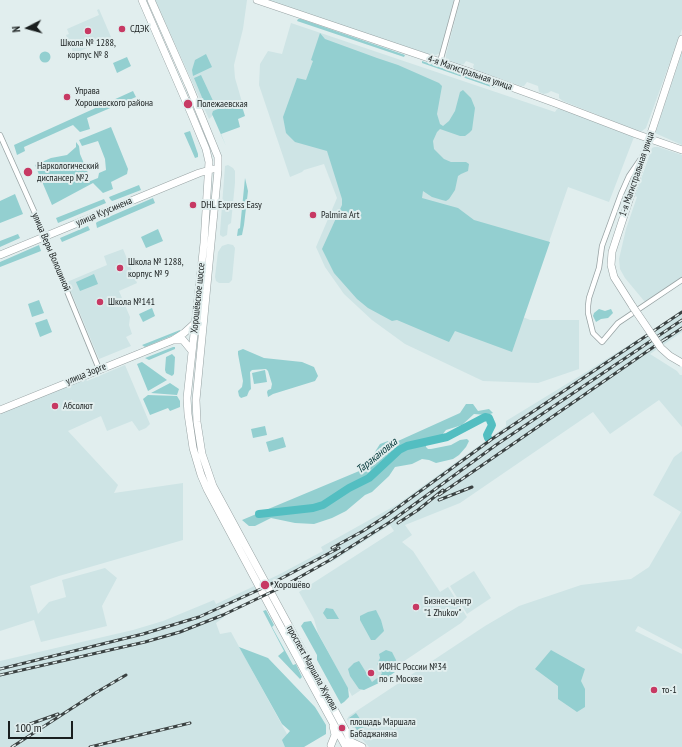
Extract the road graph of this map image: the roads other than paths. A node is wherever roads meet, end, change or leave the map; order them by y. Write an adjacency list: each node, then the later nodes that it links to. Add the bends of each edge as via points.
1 (142, 0): 12 (main road, Хорошёвское шоссе, via 206,149)
2 (151, 0): 11 (main road, Хорошёвское шоссе, via 212,140)
3 (257, 0): 6 (main road, 4-я Магистральная улица)
4 (457, 0): 6 (street)
5 (682, 39): 8 (main road, 1-я Магистральная улица)
6 (440, 62): 8 (main road, 4-я Магистральная улица)
7 (0, 135): 14 (street, улица Веры Волошиной)
8 (649, 139): 9 (main road, 4-я Магистральная улица); 10 (main road, 1-я Магистральная улица)
9 (682, 150)
10 (644, 155): 16 (street, via 629,176 602,246 589,298 588,313 593,333 602,342 618,323); 20 (main road, 1-я Магистральная улица, bridge, via 612,252 612,271 614,278 661,348)
11 (219, 162): 12 (main road, via 217,167); 13 (main road, Хорошёвское шоссе)
12 (209, 171): 13 (main road, via 216,174); 14 (main road, улица Куусинена); 17 (main road, Хорошёвское шоссе)
13 (217, 183): 23 (main road, Хорошёвское шоссе, via 197,376 196,422 202,454 213,486)
14 (45, 236): 15 (main road, улица Куусинена); 21 (street, улица Веры Волошиной)
15 (0, 255)
16 (682, 280)
17 (195, 323): 18 (main road, улица Зорге); 19 (main road, Хорошёвское шоссе)
18 (173, 340): 19 (main road, via 183,340); 21 (main road, улица Зорге)
19 (192, 351): 24 (main road, Хорошёвское шоссе, via 187,407 196,458 207,488)
20 (682, 362)
21 (99, 369): 22 (main road, улица Зорге)
22 (0, 410)
23 (270, 590): 26 (main road, проспект Маршала Жукова)
24 (262, 594): 25 (main road, проспект Маршала Жукова)
25 (332, 722): 26 (main road, проспект Маршала Жукова); 28 (main road, via 335,735)
26 (345, 735): 27 (main road, проспект Маршала Жукова); 28 (main road); 29 (main road)
27 (350, 745): 29 (main road)
28 (329, 746)
29 (363, 747)

